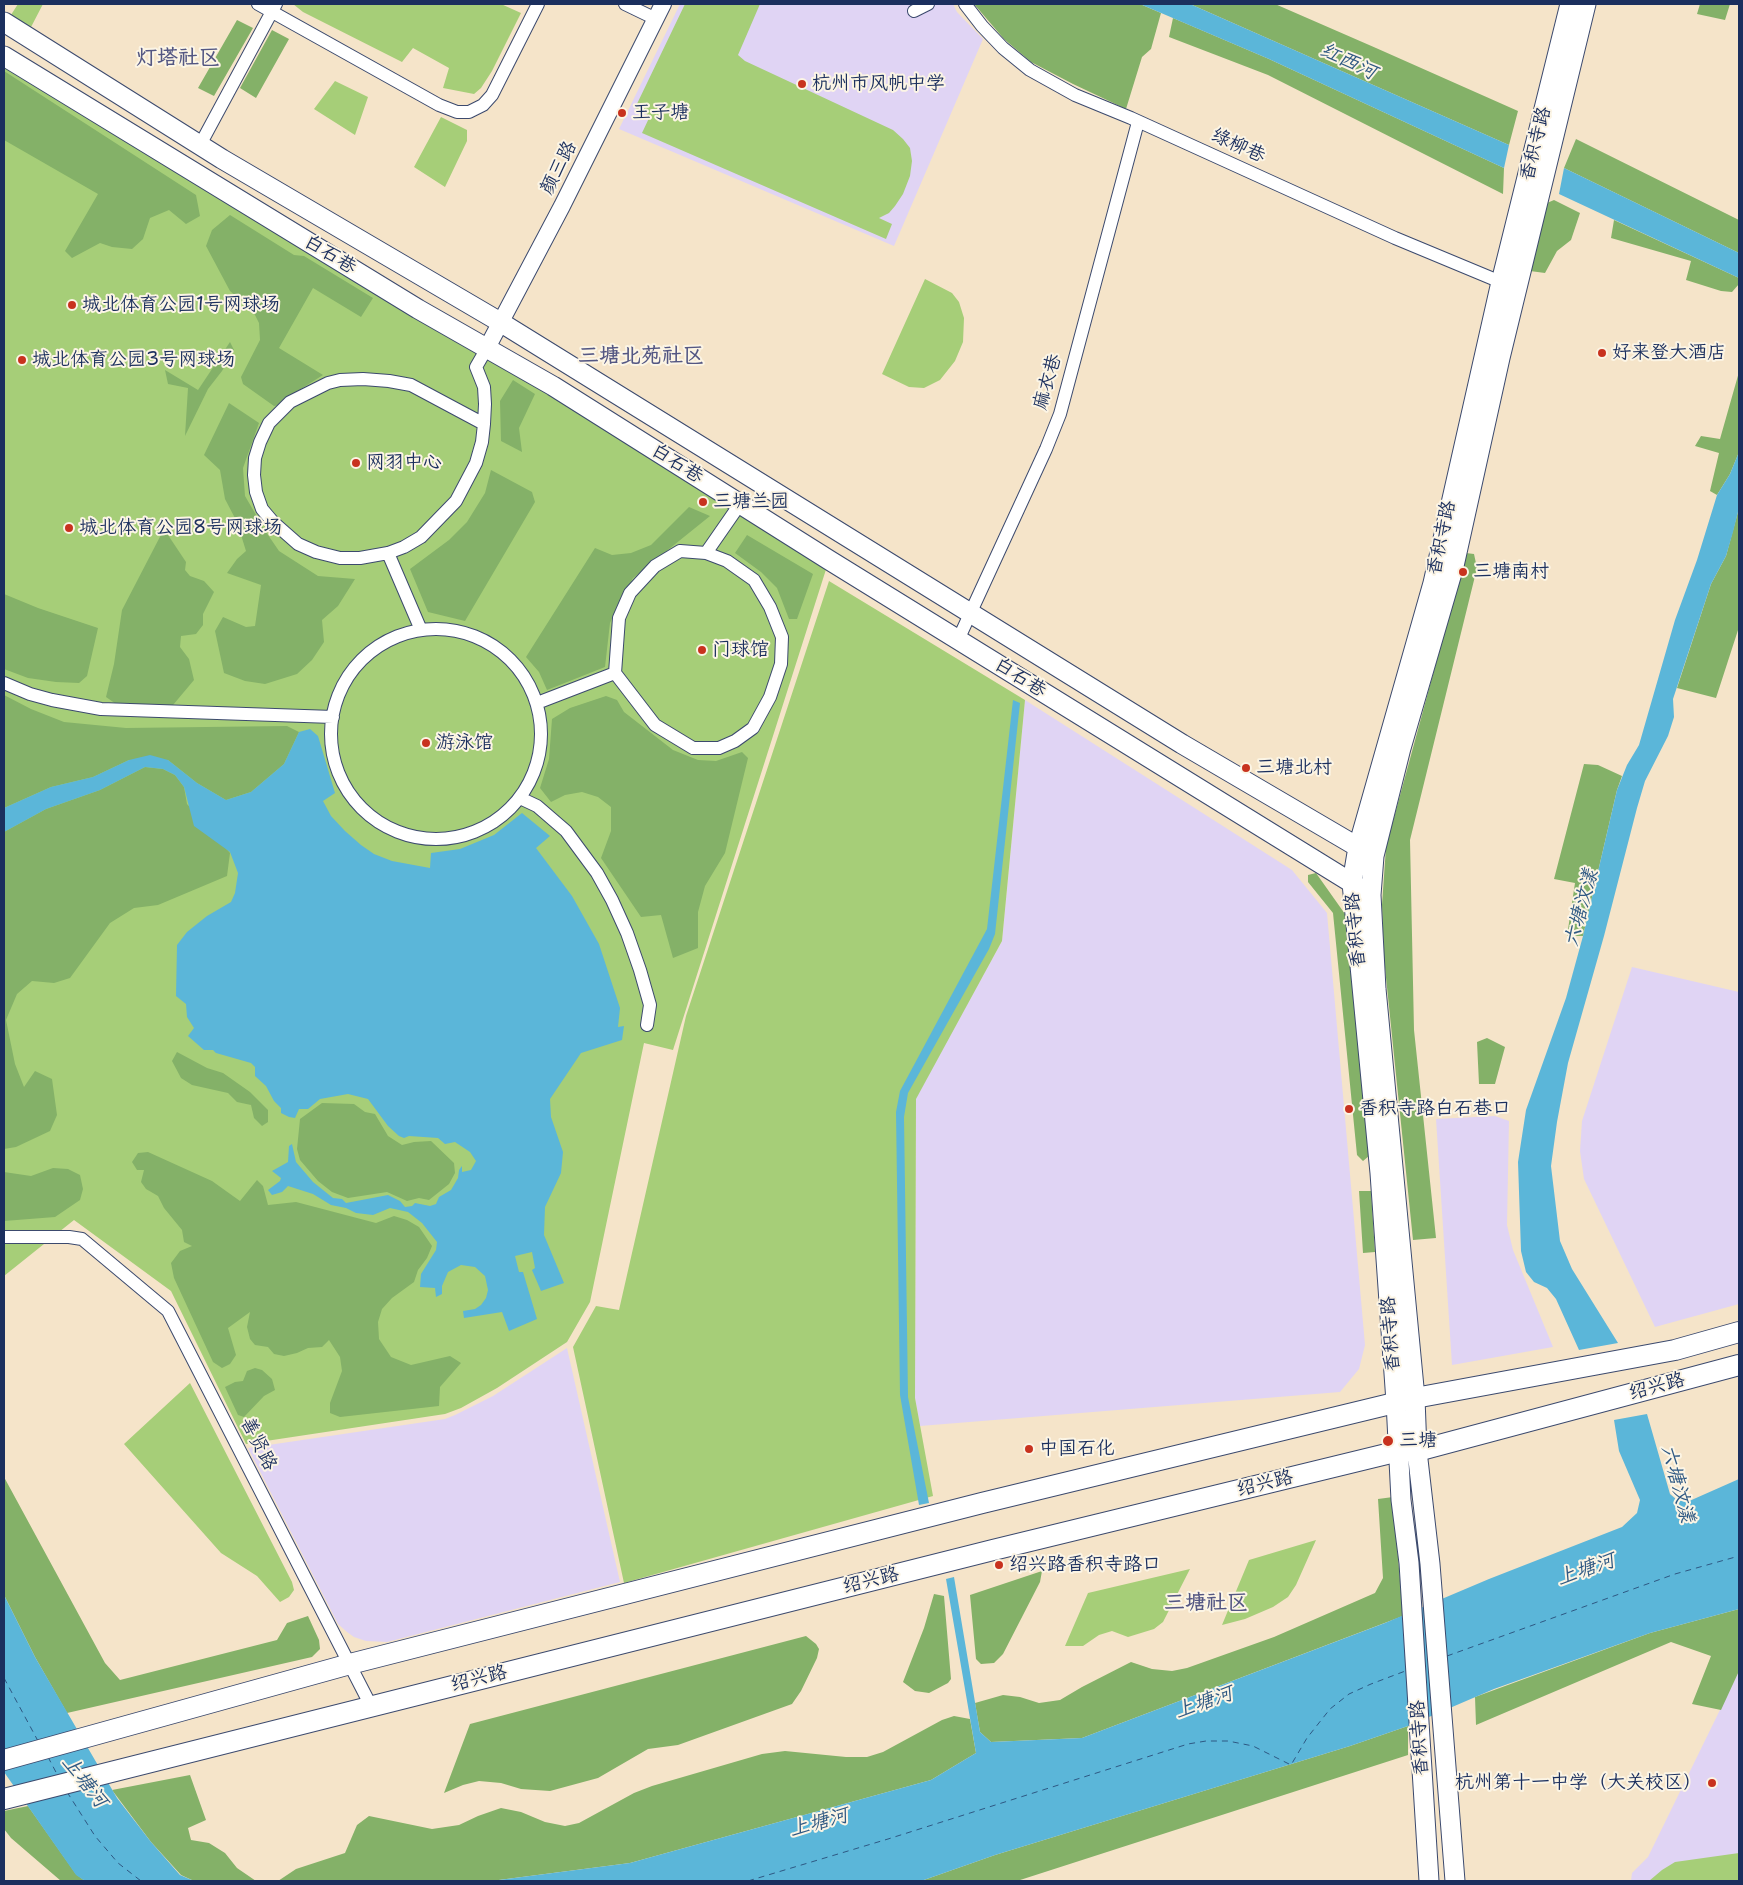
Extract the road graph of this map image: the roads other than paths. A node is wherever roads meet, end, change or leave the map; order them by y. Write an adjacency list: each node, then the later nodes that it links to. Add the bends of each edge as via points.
1 (258, 4): 9 (street)
2 (538, 4): 9 (street, via 492,95 483,106 469,112 456,112 438,105)
3 (625, 4): 11 (street)
4 (663, 4): 11 (street, 颜三路)
5 (928, 4): 10 (street)
6 (965, 4): 14 (street, 绿柳巷, via 1003,48 1030,70 1075,95)
7 (1570, 4): 16 (main road, 香积寺路)
8 (1586, 4): 16 (main road, 香积寺路)
9 (274, 8): 15 (street)
10 (914, 11)
11 (656, 19): 17 (street, 颜三路)
12 (6, 24): 15 (main road, 白石巷)
13 (4, 56): 18 (main road, 白石巷, via 409,304)
14 (1138, 122): 16 (street, 绿柳巷); 23 (street, 麻衣巷, via 1060,414)
15 (200, 145): 17 (main road, 白石巷)
16 (1509, 286): 31 (main road, 香积寺路, via 1454,566 1401,748)
17 (500, 322): 18 (street, 颜三路); 23 (main road, 白石巷)
18 (488, 348): 19 (street, via 476,367 484,387); 20 (main road, 白石巷)
19 (484, 424): 21 (street, via 476,463 456,501 421,537); 21 (street, via 411,385 363,379 340,380 316,388 290,402 269,424 255,458 254,475 262,509 273,522 298,544 316,552 340,558)
20 (740, 504): 22 (street); 25 (main road, 白石巷)
21 (388, 553): 24 (street)
22 (706, 553): 26 (street, via 680,551 655,566 630,593 619,618); 26 (street, via 727,561 754,580 782,637 781,664 770,697 753,728 719,748 693,748 655,725)
23 (971, 613): 25 (street, 麻衣巷); 31 (main road, 白石巷, via 1182,744)
24 (421, 630): 28 (street, via 445,629 491,644 516,666); 29 (street, via 395,637 373,650 354,669 340,692)
25 (958, 640): 32 (main road, 白石巷)
26 (615, 673): 28 (street)
27 (4, 683): 29 (street, via 45,698 101,709)
28 (536, 703): 30 (street, via 541,727 539,752 532,776)
29 (333, 717): 30 (street, via 332,745 338,772 351,796 370,816 394,831 421,838 449,838 476,831 500,817)
30 (520, 798): 34 (street, via 537,806 566,831 612,900 627,933 650,1005)
31 (1366, 851): 32 (main road, 香积寺路); 33 (main road, 香积寺路)
32 (1352, 883): 33 (main road, 白石巷); 38 (main road, 香积寺路)
33 (1371, 895): 38 (main road, 香积寺路)
34 (647, 1025)
35 (4, 1237): 40 (street, 善贤路, via 82,1239 168,1311)
36 (1739, 1332): 38 (main road, 绍兴路, via 1675,1350)
37 (1739, 1365): 39 (main road, 绍兴路)
38 (1406, 1400): 39 (main road, 香积寺路); 40 (main road, 绍兴路, via 982,1502)
39 (1408, 1451): 41 (main road, 绍兴路, via 984,1552); 44 (main road, 香积寺路, via 1401,1500 1409,1563); 45 (main road, 香积寺路, via 1430,1564)
40 (350, 1664): 41 (street, 善贤路); 42 (main road, 绍兴路)
41 (370, 1706): 43 (main road, 绍兴路)
42 (4, 1760)
43 (4, 1799)
44 (1429, 1881)
45 (1455, 1881)

